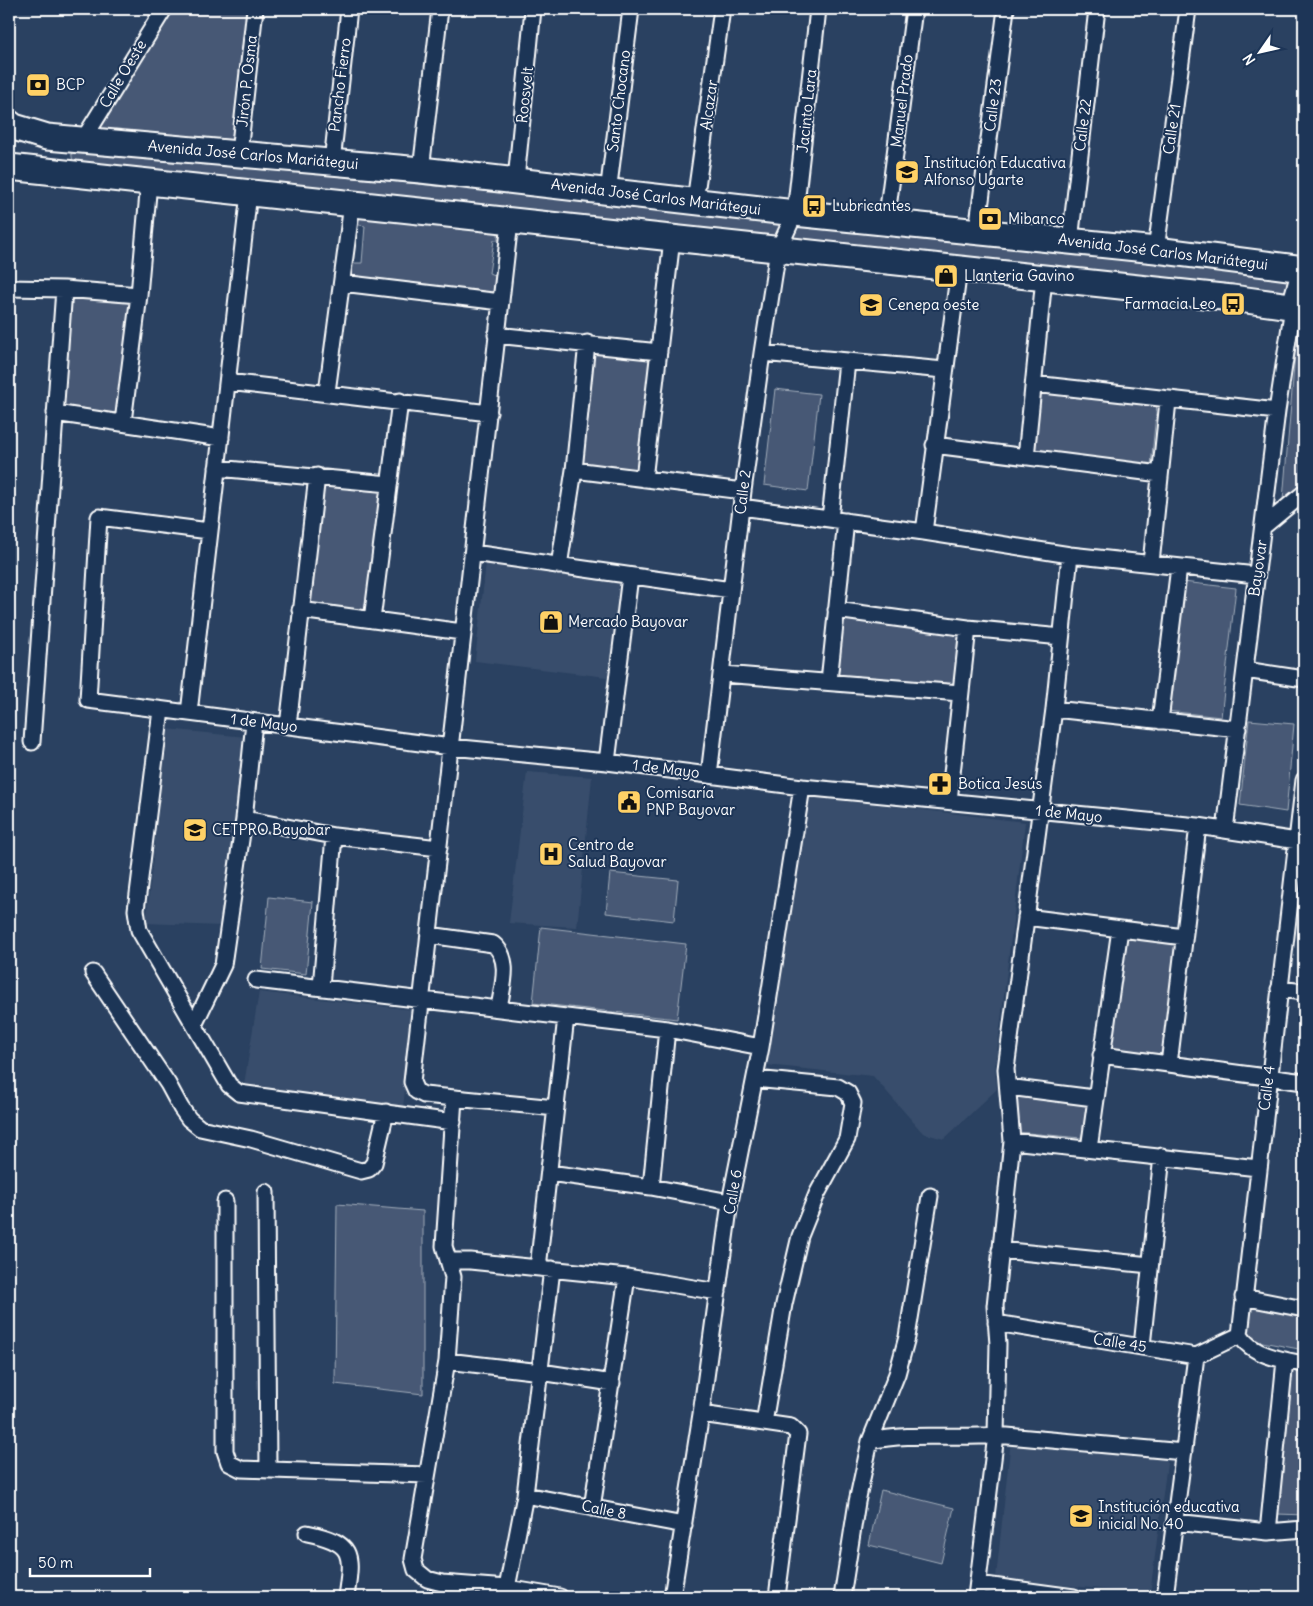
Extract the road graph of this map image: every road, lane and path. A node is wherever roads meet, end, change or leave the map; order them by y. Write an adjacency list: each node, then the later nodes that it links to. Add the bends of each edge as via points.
1 (164, 9): 14 (street, Calle Oeste)
2 (255, 9): 15 (street, Jirón P. Osma)
3 (349, 9): 16 (street, Pancho Fierro)
4 (440, 9): 18 (street)
5 (533, 9): 20 (street, Roosvelt)
6 (632, 9): 22 (street, Santo Chocano)
7 (722, 9): 24 (street, Alcazar)
8 (818, 9): 26 (street, Jacinto Lara)
9 (914, 9): 28 (street, Manuel Prado)
10 (1006, 9): 29 (street, Calle 23)
11 (1097, 9): 31 (street, Calle 22)
12 (1188, 9): 33 (street, Calle 21)
13 (10, 128): 14 (main road, Avenida José Carlos Mariátegui)
14 (74, 140): 15 (main road, Avenida José Carlos Mariátegui); 19 (main road)
15 (239, 153): 16 (main road, Avenida José Carlos Mariátegui)
16 (332, 162): 18 (main road, Avenida José Carlos Mariátegui)
17 (9, 167): 19 (main road)
18 (420, 170): 20 (main road, Avenida José Carlos Mariátegui)
19 (59, 172): 21 (main road)
20 (516, 180): 22 (main road, Avenida José Carlos Mariátegui)
21 (149, 182): 23 (main road); 40 (street)
22 (608, 193): 24 (main road, Avenida José Carlos Mariátegui)
23 (249, 194): 25 (main road); 49 (street)
24 (696, 201): 26 (main road, Avenida José Carlos Mariátegui)
25 (352, 204): 27 (main road); 37 (street)
26 (795, 213): 28 (main road, Avenida José Carlos Mariátegui); 32 (street, Calle 2)
27 (510, 222): 30 (main road); 41 (street)
28 (886, 223): 29 (main road, Avenida José Carlos Mariátegui)
29 (976, 231): 31 (main road, Avenida José Carlos Mariátegui)
30 (672, 239): 32 (main road); 45 (street)
31 (1070, 241): 33 (main road, Avenida José Carlos Mariátegui)
32 (778, 250): 34 (main road); 46 (street, Calle 2)
33 (1156, 250): 35 (main road, Avenida José Carlos Mariátegui)
34 (958, 269): 36 (main road); 48 (street)
35 (1304, 269): 42 (main road)
36 (1044, 278): 42 (main road); 50 (street)
37 (342, 283): 41 (street); 51 (street)
38 (9, 288): 39 (street)
39 (64, 289): 40 (street); 55 (street)
40 (139, 295): 57 (street)
41 (501, 302): 43 (street)
42 (1299, 308): 54 (street, Bayovar)
43 (496, 335): 44 (street); 56 (street)
44 (587, 343): 45 (street); 62 (street)
45 (659, 352): 65 (street)
46 (762, 353): 47 (street); 67 (street, Calle 2)
47 (847, 362): 48 (street); 70 (street)
48 (944, 370): 59 (street)
49 (228, 382): 51 (street); 58 (street)
50 (1034, 384): 52 (street); 60 (street)
51 (328, 392): 53 (street)
52 (1168, 400): 54 (street); 63 (street)
53 (400, 401): 56 (street); 66 (street)
54 (1277, 411): 72 (street, Bayovar)
55 (55, 413): 57 (street); 101 (street)
56 (489, 413): 75 (street)
57 (123, 422): 58 (street)
58 (221, 438): 61 (street)
59 (934, 446): 60 (street); 74 (street)
60 (1026, 456): 63 (street)
61 (217, 468): 64 (street); 73 (street)
62 (574, 470): 65 (street); 78 (street)
63 (1160, 474): 77 (street)
64 (317, 476): 66 (street); 83 (street)
65 (644, 479): 67 (street)
66 (389, 484): 85 (street)
67 (743, 491): 69 (street, Calle 2)
68 (1304, 493): 72 (street)
69 (741, 507): 70 (street); 82 (street, Calle 2)
70 (830, 519): 71 (street)
71 (846, 521): 74 (street); 84 (street)
72 (1263, 528): 80 (street, Bayovar)
73 (209, 531): 95 (street, 1 de Mayo, via 99,517 88,700); 96 (street)
74 (924, 532): 76 (street)
75 (473, 553): 78 (street); 87 (street)
76 (1070, 555): 77 (street); 88 (street)
77 (1151, 564): 79 (street)
78 (560, 566): 81 (street)
79 (1180, 566): 80 (street); 97 (street)
80 (1256, 575): 89 (street, Bayovar)
81 (630, 576): 82 (street); 103 (street)
82 (731, 590): 90 (street, Calle 2)
83 (300, 610): 85 (street); 99 (street)
84 (836, 610): 86 (street); 92 (street)
85 (372, 620): 87 (street)
86 (968, 628): 88 (street); 93 (street)
87 (462, 632): 102 (street)
88 (1062, 637): 94 (street)
89 (1245, 670): 91 (street); 100 (street, Bayovar)
90 (723, 674): 92 (street); 104 (street, Calle 2)
91 (1304, 680)
92 (829, 681): 93 (street)
93 (960, 693): 107 (street)
94 (1054, 709): 97 (street); 108 (street)
95 (161, 710): 96 (street, 1 de Mayo); 127 (street, via 136,910 139,930)
96 (189, 713): 98 (street, 1 de Mayo)
97 (1160, 721): 100 (street)
98 (254, 722): 99 (street, 1 de Mayo); 109 (street)
99 (288, 726): 102 (street, 1 de Mayo)
100 (1238, 729): 111 (street, Bayovar)
101 (32, 742)
102 (451, 747): 103 (street, 1 de Mayo); 114 (street)
103 (607, 762): 104 (street, 1 de Mayo)
104 (709, 775): 106 (street, 1 de Mayo)
105 (1304, 780): 113 (street, Calle 4)
106 (802, 788): 107 (street, 1 de Mayo); 129 (street, Calle 6)
107 (949, 801): 108 (street, 1 de Mayo)
108 (1040, 811): 110 (street, 1 de Mayo); 115 (street)
109 (244, 819): 112 (street); 127 (street, via 223,965)
110 (1198, 826): 111 (street, 1 de Mayo); 118 (street)
111 (1226, 830): 113 (street, 1 de Mayo)
112 (334, 836): 114 (street); 121 (street)
113 (1301, 842): 122 (street, Calle 4)
114 (440, 848): 117 (street)
115 (1026, 917): 116 (street); 135 (street, via 1006,1069)
116 (1120, 929): 118 (street); 130 (street)
117 (429, 934): 124 (street); 125 (street, via 493,944 500,949 504,968)
118 (1184, 937): 131 (street)
119 (93, 973): 139 (street, via 181,1108 200,1128 361,1171 374,1163)
120 (256, 980): 121 (street)
121 (321, 987): 124 (street)
122 (1279, 989): 123 (street); 132 (street, Calle 4)
123 (1304, 992)
124 (422, 998): 125 (street); 136 (street, via 412,1082 416,1091 424,1095)
125 (499, 1008): 126 (street)
126 (566, 1017): 128 (street); 138 (street)
127 (195, 1023): 139 (street, via 229,1085 239,1093)
128 (667, 1029): 129 (street); 146 (street)
129 (762, 1047): 133 (street, Calle 6)
130 (1101, 1055): 131 (street); 137 (street)
131 (1169, 1064): 132 (street)
132 (1268, 1077): 134 (street); 144 (street, Calle 4)
133 (755, 1079): 150 (street, Calle 6); 169 (street, via 838,1087 848,1093 853,1103 847,1139 800,1236 784,1304)
134 (1304, 1082)
135 (1008, 1087): 137 (street); 141 (street)
136 (454, 1098): 138 (street); 140 (street)
137 (1094, 1098): 142 (street)
138 (556, 1108): 145 (street)
139 (386, 1112): 140 (street)
140 (453, 1122): 152 (street, via 444,1246)
141 (1012, 1141): 142 (street); 151 (street)
142 (1089, 1149): 143 (street)
143 (1162, 1156): 144 (street); 153 (street)
144 (1258, 1168): 157 (street, Calle 4)
145 (549, 1173): 146 (street); 154 (street)
146 (651, 1187): 150 (street)
147 (266, 1192): 173 (street)
148 (930, 1196): 171 (street, via 907,1337 897,1374)
149 (225, 1201): 173 (street, via 225,1451 230,1463 242,1469)
150 (730, 1202): 156 (street, Calle 6)
151 (1000, 1250): 153 (street); 159 (street)
152 (448, 1261): 154 (street, via 470,1260); 164 (street, via 453,1277)
153 (1150, 1265): 161 (street)
154 (545, 1268): 155 (street); 166 (street)
155 (627, 1277): 156 (street); 167 (street)
156 (718, 1292): 168 (street, Calle 6)
157 (1243, 1297): 158 (street); 160 (street, Calle 4)
158 (1304, 1309)
159 (996, 1323): 161 (street, Calle 45); 170 (street)
160 (1240, 1335): 162 (street); 163 (street, via 1244,1343 1255,1350)
161 (1142, 1346): 162 (street, Calle 45)
162 (1196, 1356): 172 (street)
163 (1285, 1360): 165 (street); 180 (street)
164 (447, 1361): 166 (street); 174 (street)
165 (1304, 1364)
166 (541, 1372): 167 (street); 175 (street)
167 (612, 1383): 176 (street)
168 (701, 1414): 169 (street); 178 (street, Calle 6)
169 (764, 1423): 189 (street, via 791,1426 798,1434)
170 (996, 1436): 171 (street, via 895,1436); 172 (street); 184 (street)
171 (870, 1441): 190 (street)
172 (1184, 1452): 177 (street)
173 (268, 1469): 174 (street)
174 (428, 1476): 183 (street, via 413,1559 416,1570)
175 (525, 1495): 176 (street, Calle 8); 182 (street)
176 (592, 1508): 178 (street, Calle 8)
177 (1175, 1522): 180 (street); 192 (street)
178 (684, 1525): 188 (street, Calle 6)
179 (1304, 1529): 180 (street)
180 (1268, 1532)
181 (307, 1533): 186 (street, via 328,1537 348,1552 351,1562)
182 (507, 1588): 183 (street); 185 (street)
183 (441, 1590)
184 (977, 1591): 191 (street)
185 (537, 1595): 187 (street)
186 (346, 1597)
187 (560, 1597)
188 (672, 1597)
189 (777, 1597)
190 (842, 1597)
191 (1074, 1597)
192 (1165, 1597)

